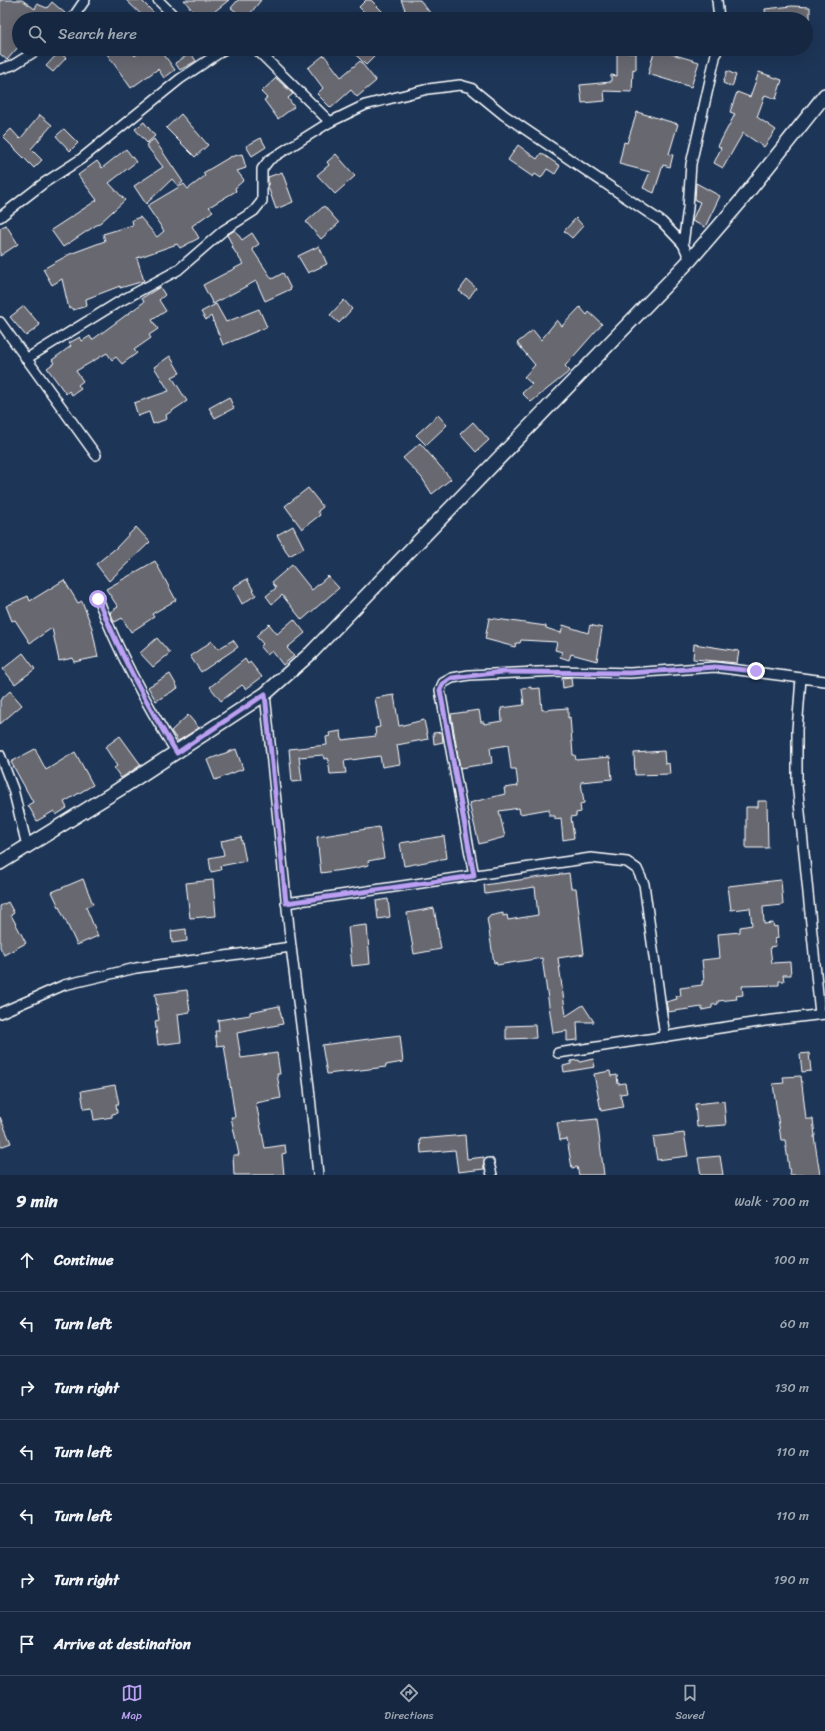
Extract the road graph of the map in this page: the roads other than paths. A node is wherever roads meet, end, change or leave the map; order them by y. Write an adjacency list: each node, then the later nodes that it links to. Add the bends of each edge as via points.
1 (85, 0): 4 (street)
2 (158, 0): 5 (street)
3 (717, 0): 6 (street)
4 (77, 12)
5 (170, 12)
6 (718, 12)
7 (28, 56): 11 (street)
8 (213, 56): 14 (street, via 180,79 81,159)
9 (263, 56): 13 (street)
10 (714, 56): 15 (street, via 691,164)
11 (0, 69)
12 (825, 95): 16 (street)
13 (330, 122): 15 (street, via 365,105 428,89 460,85 471,88 504,115 662,222); 18 (street, via 269,160 262,169 262,201 254,211 224,230 178,270 117,303)
14 (0, 216)
15 (683, 244): 16 (street)
16 (690, 260): 23 (street, via 311,653)
17 (0, 322): 18 (street)
18 (26, 359): 19 (street)
19 (96, 456)
20 (98, 599): 24 (street, via 115,642)
21 (801, 678): 22 (street); 28 (street, via 715,667 630,673 502,672 452,678 443,684 440,690); 32 (street, via 797,782)
22 (825, 681)
23 (265, 694): 24 (street); 29 (street)
24 (177, 753): 26 (street)
25 (0, 755): 26 (street, via 13,789)
26 (27, 846): 27 (street)
27 (0, 863)
28 (474, 876): 29 (street); 33 (street, via 591,858 627,862 637,869 644,884 647,900)
29 (286, 903): 30 (street)
30 (290, 947): 31 (street, via 136,968 64,985); 36 (street)
31 (0, 1013)
32 (823, 1014): 33 (street)
33 (665, 1036): 34 (street)
34 (558, 1053)
35 (490, 1163): 37 (street)
36 (318, 1175)
37 (492, 1175)

